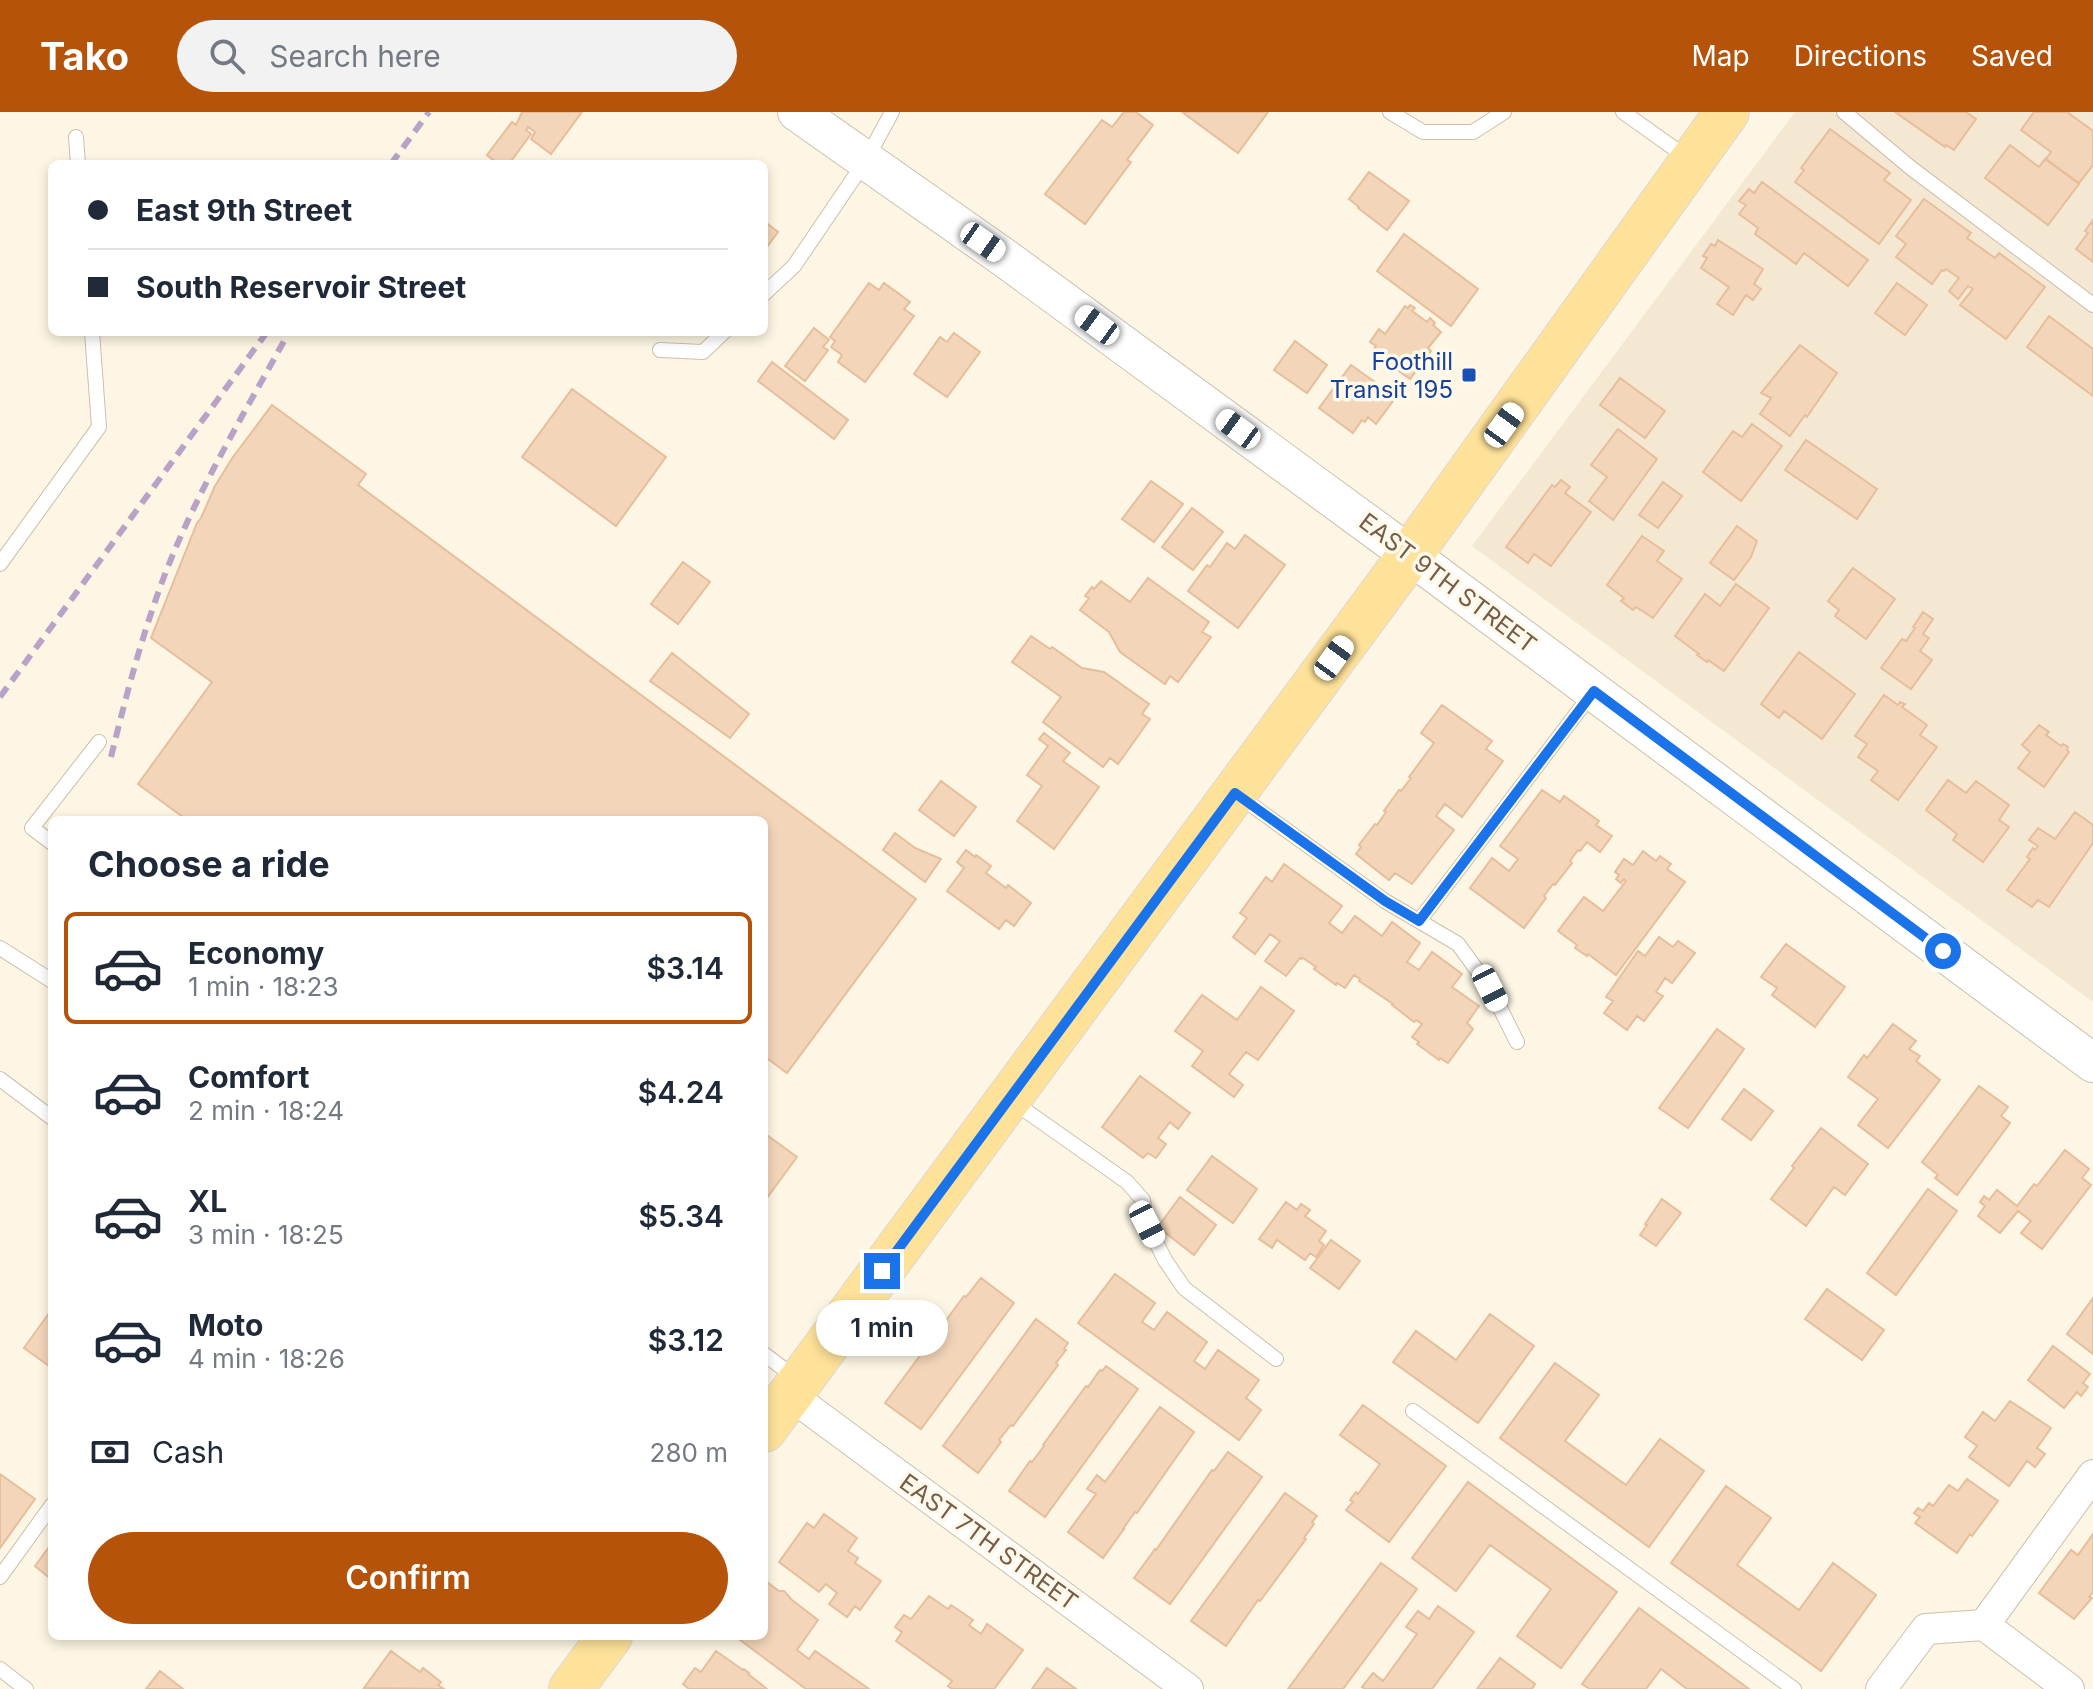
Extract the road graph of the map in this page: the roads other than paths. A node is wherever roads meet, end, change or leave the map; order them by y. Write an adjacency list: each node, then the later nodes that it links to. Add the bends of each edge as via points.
1 (797, 112): 10 (street, EAST 9TH STREET)
2 (892, 112): 10 (lane)
3 (1390, 112): 4 (lane, via 1423,132 1473,132)
4 (1504, 112)
5 (1623, 112): 11 (lane)
6 (1727, 112): 11 (main road)
7 (1844, 112): 13 (lane)
8 (76, 137): 9 (lane)
9 (78, 160)
10 (866, 160): 12 (lane, via 794,266); 17 (street, EAST 9TH STREET)
11 (1692, 161): 17 (main road)
12 (768, 290)
13 (2093, 305)
14 (92, 336): 18 (lane, via 99,427)
15 (720, 336): 16 (lane, via 703,352)
16 (660, 350)
17 (1410, 555): 19 (street, EAST 9TH STREET); 21 (main road)
18 (0, 564)
19 (1594, 691): 23 (lane); 27 (street, EAST 9TH STREET)
20 (99, 742): 22 (lane, via 32,828)
21 (1235, 793): 23 (lane); 29 (main road)
22 (48, 840)
23 (1419, 921): 26 (lane, via 1458,944 1490,988)
24 (0, 948): 25 (lane)
25 (48, 978)
26 (1517, 1042)
27 (2093, 1063)
28 (0, 1079): 30 (lane)
29 (1008, 1099): 32 (lane, via 1127,1182 1143,1200 1147,1224 1184,1288); 33 (main road)
30 (48, 1115)
31 (768, 1358): 33 (lane)
32 (1276, 1359)
33 (796, 1388): 35 (main road); 44 (street, EAST 7TH STREET)
34 (1413, 1411): 45 (lane)
35 (768, 1425)
36 (2093, 1475): 39 (street)
37 (48, 1511): 38 (lane)
38 (0, 1577)
39 (1984, 1625): 46 (street, via 1926,1629); 47 (street)
40 (607, 1640): 43 (main road)
41 (0, 1669): 42 (lane)
42 (26, 1689)
43 (571, 1689)
44 (1188, 1689)
45 (1794, 1689)
46 (1881, 1689)
47 (2069, 1689)

